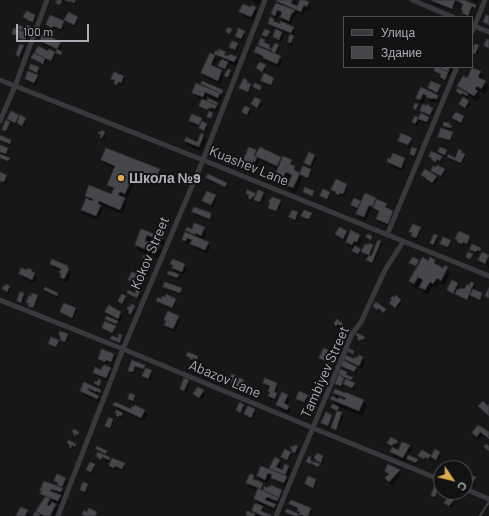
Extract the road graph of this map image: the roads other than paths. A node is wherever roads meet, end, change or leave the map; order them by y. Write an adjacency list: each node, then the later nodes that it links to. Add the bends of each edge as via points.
1 (47, 0): 10 (street)
2 (265, 0): 12 (street, Kokov Street)
3 (412, 0): 5 (street)
4 (484, 0): 6 (street)
5 (451, 16)
6 (473, 26): 7 (street)
7 (489, 32)
8 (457, 68): 13 (street)
9 (0, 80): 10 (street, Kuashev Lane)
10 (15, 86): 11 (street); 12 (street, Kuashev Lane)
11 (0, 122)
12 (203, 160): 13 (street, Kuashev Lane); 17 (street, Kokov Street)
13 (387, 235): 14 (street, Kuashev Lane)
14 (403, 242): 15 (street, Kuashev Lane); 18 (street, Tambiyev Street, via 385,270 361,322 352,334)
15 (489, 276)
16 (0, 300): 17 (street, Abazov Lane)
17 (123, 349): 18 (street, Abazov Lane); 22 (street, Kokov Street)
18 (313, 428): 19 (street, Abazov Lane); 23 (street, Tambiyev Street)
19 (433, 477)
20 (473, 493): 21 (street)
21 (489, 500): 24 (lane)
22 (58, 516)
23 (276, 516)
24 (480, 516)

